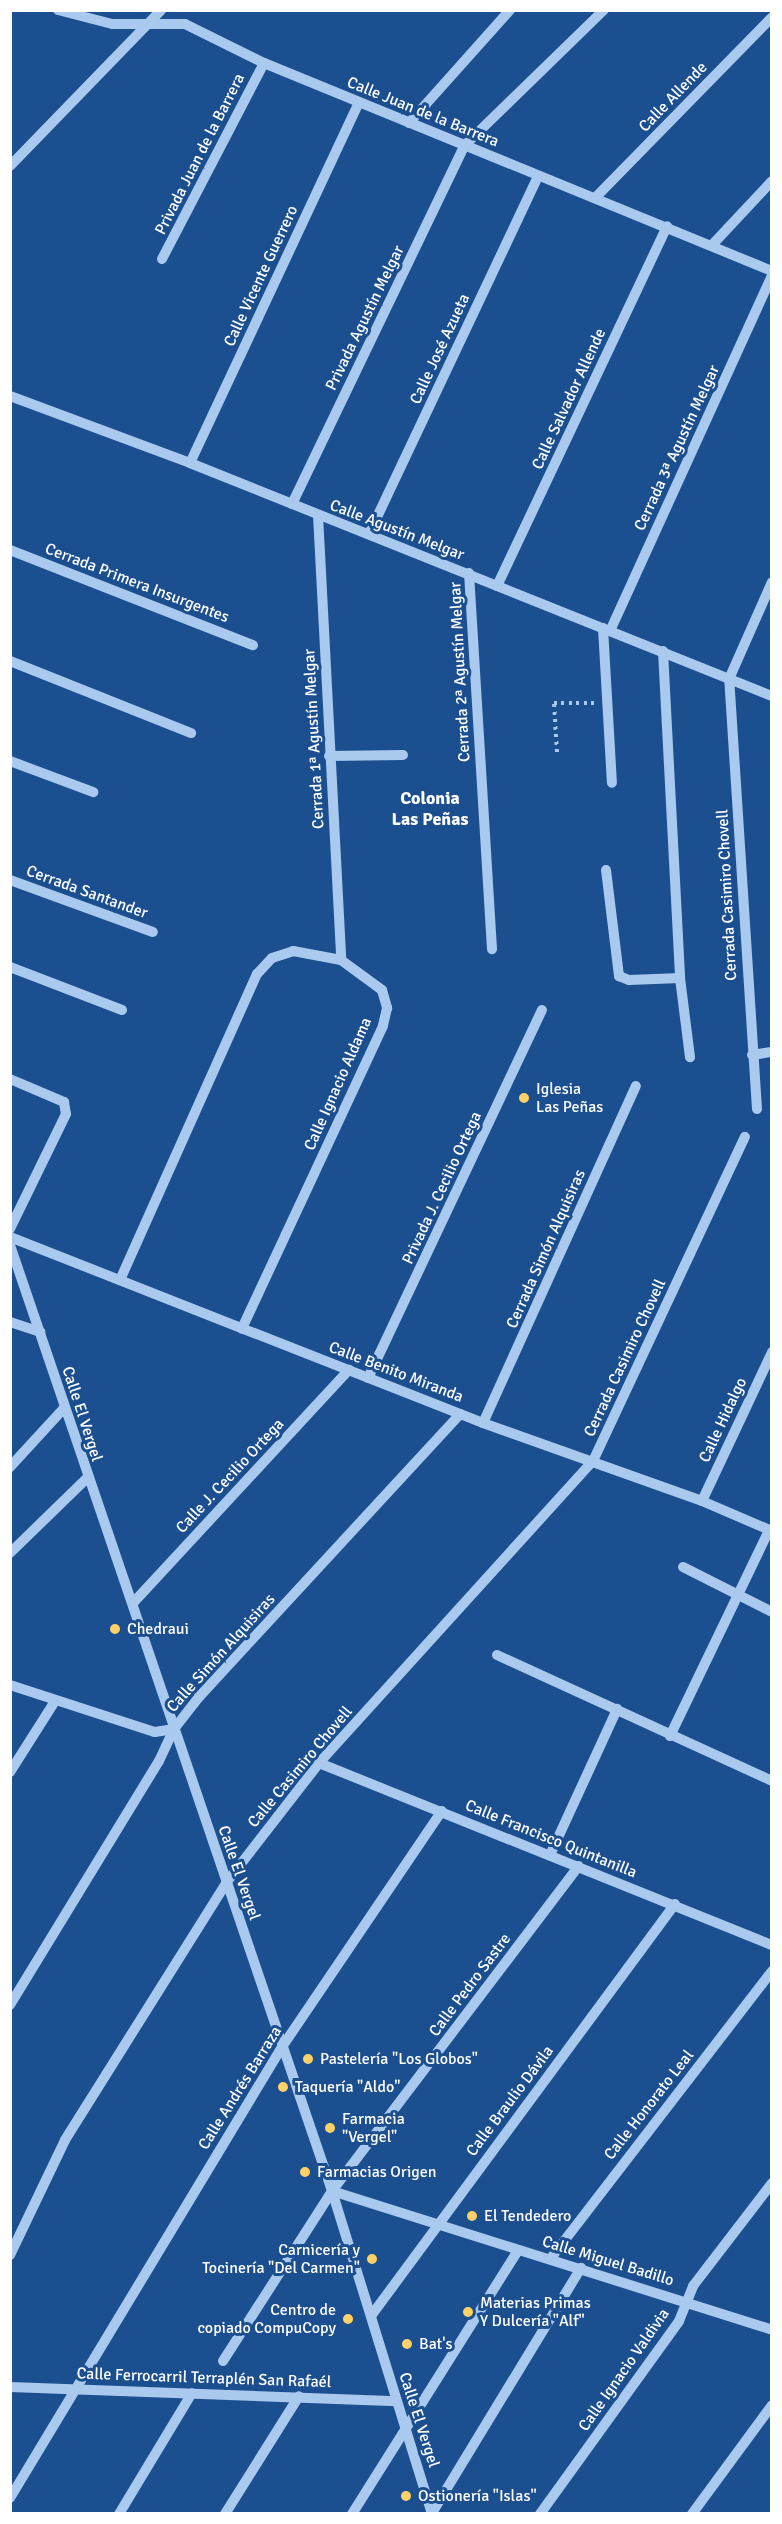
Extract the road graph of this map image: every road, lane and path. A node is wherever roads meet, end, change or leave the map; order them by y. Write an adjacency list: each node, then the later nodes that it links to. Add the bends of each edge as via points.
1 (58, 10): 6 (street, Calle Juan de la Barrera, via 112,24)
2 (161, 10): 6 (street)
3 (510, 10): 9 (street)
4 (604, 10): 10 (street)
5 (771, 17): 14 (street, Calle Allende)
6 (150, 22): 7 (street, Calle Juan de la Barrera, via 185,24); 11 (street)
7 (264, 63): 8 (street, Calle Juan de la Barrera); 17 (street, Privada Juan de la Barrera)
8 (359, 103): 9 (street, Calle Juan de la Barrera); 21 (street, Calle Vicente Guerrero)
9 (409, 123): 10 (street, Calle Juan de la Barrera)
10 (465, 145): 12 (street, Calle Juan de la Barrera); 22 (street, Privada Agustín Melgar)
11 (10, 166)
12 (538, 176): 14 (street, Calle Juan de la Barrera); 24 (street, Calle José Azueta)
13 (771, 181): 16 (street)
14 (595, 198): 15 (street, Calle Juan de la Barrera)
15 (667, 226): 16 (street, Calle Juan de la Barrera); 28 (street, Calle Salvador Allende)
16 (713, 244): 18 (street, Calle Juan de la Barrera)
17 (162, 259)
18 (771, 271)
19 (771, 276): 29 (street, Cerrada 3ª Agustín Melgar)
20 (10, 396): 21 (street, Calle Agustín Melgar)
21 (190, 463): 22 (street, Calle Agustín Melgar)
22 (292, 504): 23 (street, Calle Agustín Melgar)
23 (318, 515): 24 (street, Calle Agustín Melgar); 39 (street, Cerrada 1ª Agustín Melgar)
24 (369, 534): 26 (street, Calle Agustín Melgar)
25 (10, 550): 30 (street, Cerrada Primera Insurgentes)
26 (469, 573): 28 (street, Calle Agustín Melgar); 46 (street, Cerrada 2ª Agustín Melgar)
27 (771, 582): 33 (street)
28 (497, 586): 29 (street, Calle Agustín Melgar)
29 (606, 629): 31 (street, Calle Agustín Melgar); 35 (street, Cerrada 3ª Agustín Melgar)
30 (253, 645)
31 (663, 651): 33 (street, Calle Agustín Melgar); 49 (street)
32 (10, 661): 36 (street)
33 (729, 679): 34 (street, Calle Agustín Melgar); 53 (street, Cerrada Casimiro Chovell)
34 (771, 696)
35 (607, 702): 37 (path, via 554,704); 41 (street, Cerrada 3ª Agustín Melgar)
36 (190, 733)
37 (557, 752)
38 (404, 755): 39 (street)
39 (329, 756): 47 (street, Cerrada 1ª Agustín Melgar)
40 (10, 761): 42 (street)
41 (612, 783)
42 (93, 792)
43 (606, 870): 49 (street, via 619,976 629,980)
44 (10, 880): 45 (street, Cerrada Santander)
45 (153, 932)
46 (492, 949)
47 (341, 960): 62 (street, Calle Ignacio Aldama, via 293,951 272,958 257,974); 64 (street, Calle Ignacio Aldama, via 382,990 387,1008 383,1026)
48 (10, 967): 50 (street)
49 (680, 978): 54 (street)
50 (122, 1010)
51 (542, 1010): 68 (street, Privada J. Cecilio Ortega)
52 (771, 1052): 53 (street)
53 (752, 1055): 57 (street, Cerrada Casimiro Chovell)
54 (690, 1057)
55 (10, 1079): 59 (street, via 64,1102 66,1114)
56 (636, 1086): 71 (street, Cerrada Simón Alquisiras)
57 (757, 1109)
58 (745, 1137): 72 (street, Cerrada Casimiro Chovell)
59 (10, 1229)
60 (10, 1237): 62 (street, Calle Benito Miranda)
61 (10, 1245): 65 (street, Calle El Vergel)
62 (120, 1280): 64 (street, Calle Benito Miranda)
63 (10, 1322): 65 (street)
64 (242, 1329): 67 (street, Calle Benito Miranda)
65 (40, 1332): 69 (street, Calle El Vergel)
66 (771, 1352): 75 (street, Calle Hidalgo)
67 (350, 1370): 68 (street, Calle Benito Miranda); 80 (street, Calle J. Cecilio Ortega)
68 (368, 1378): 70 (street, Calle Benito Miranda)
69 (64, 1408): 73 (street); 74 (street, Calle El Vergel)
70 (460, 1414): 71 (street, Calle Benito Miranda); 86 (street, Calle Simón Alquisiras, via 199,1697)
71 (483, 1423): 72 (street, Calle Benito Miranda)
72 (593, 1461): 75 (street, Calle Benito Miranda); 88 (street, Calle Casimiro Chovell)
73 (10, 1467)
74 (87, 1478): 77 (street); 80 (street, Calle El Vergel)
75 (702, 1501): 76 (street, Calle Benito Miranda)
76 (770, 1530): 79 (street)
77 (10, 1553)
78 (683, 1567): 79 (street)
79 (738, 1595): 81 (street); 87 (street)
80 (132, 1603): 86 (street, Calle El Vergel)
81 (771, 1612)
82 (497, 1655): 85 (street)
83 (10, 1685): 84 (street)
84 (55, 1701): 86 (street, via 155,1732); 89 (street)
85 (617, 1709): 87 (street); 92 (street)
86 (174, 1730): 94 (street, Calle El Vergel); 98 (street, Calle Simón Alquisiras)
87 (670, 1736): 90 (street)
88 (319, 1763): 91 (street, Calle Francisco Quintanilla); 94 (street, Calle Casimiro Chovell)
89 (10, 1772)
90 (771, 1781)
91 (442, 1811): 92 (street, Calle Francisco Quintanilla); 99 (street, Calle Andrés Barraza)
92 (550, 1855): 93 (street, Calle Francisco Quintanilla)
93 (579, 1866): 95 (street, Calle Francisco Quintanilla); 101 (street, Calle Pedro Sastre)
94 (226, 1883): 99 (street, Calle El Vergel); 104 (street, Calle Casimiro Chovell, via 65,2140)
95 (675, 1904): 96 (street, Calle Francisco Quintanilla); 102 (street, Calle Braulio Dávila)
96 (771, 1945)
97 (771, 1971): 105 (street, Calle Honorato Leal)
98 (10, 2005)
99 (282, 2047): 101 (street, Calle El Vergel); 112 (street, Calle Andrés Barraza)
100 (771, 2183): 107 (street, Calle Ignacio Valdivia, via 693,2286)
101 (332, 2191): 102 (street, Calle Miguel Badillo); 108 (street, Calle El Vergel); 110 (street, Calle Pedro Sastre)
102 (437, 2224): 103 (street, Calle Miguel Badillo); 108 (street, Calle Braulio Dávila)
103 (518, 2250): 105 (street, Calle Miguel Badillo); 117 (street)
104 (10, 2255)
105 (551, 2258): 106 (street, Calle Miguel Badillo)
106 (581, 2268): 107 (street, Calle Miguel Badillo); 119 (street)
107 (687, 2301): 109 (street, Calle Miguel Badillo); 123 (street, Calle Ignacio Valdivia, via 679,2321)
108 (371, 2316): 115 (street, Calle El Vergel)
109 (771, 2330)
110 (223, 2361)
111 (10, 2387): 112 (street, Calle Ferrocarril Terraplén San Rafaél)
112 (74, 2389): 113 (street, Calle Ferrocarril Terraplén San Rafaél); 118 (street, Calle Andrés Barraza)
113 (192, 2392): 114 (street, Calle Ferrocarril Terraplén San Rafaél); 120 (street)
114 (299, 2396): 115 (street, Calle Ferrocarril Terraplén San Rafaél); 121 (street)
115 (397, 2401): 117 (street, Calle El Vergel)
116 (771, 2405): 124 (street)
117 (407, 2430): 119 (street, Calle El Vergel); 122 (street)
118 (10, 2498)
119 (432, 2513)
120 (119, 2514)
121 (225, 2514)
122 (352, 2514)
123 (540, 2514)
124 (692, 2514)

